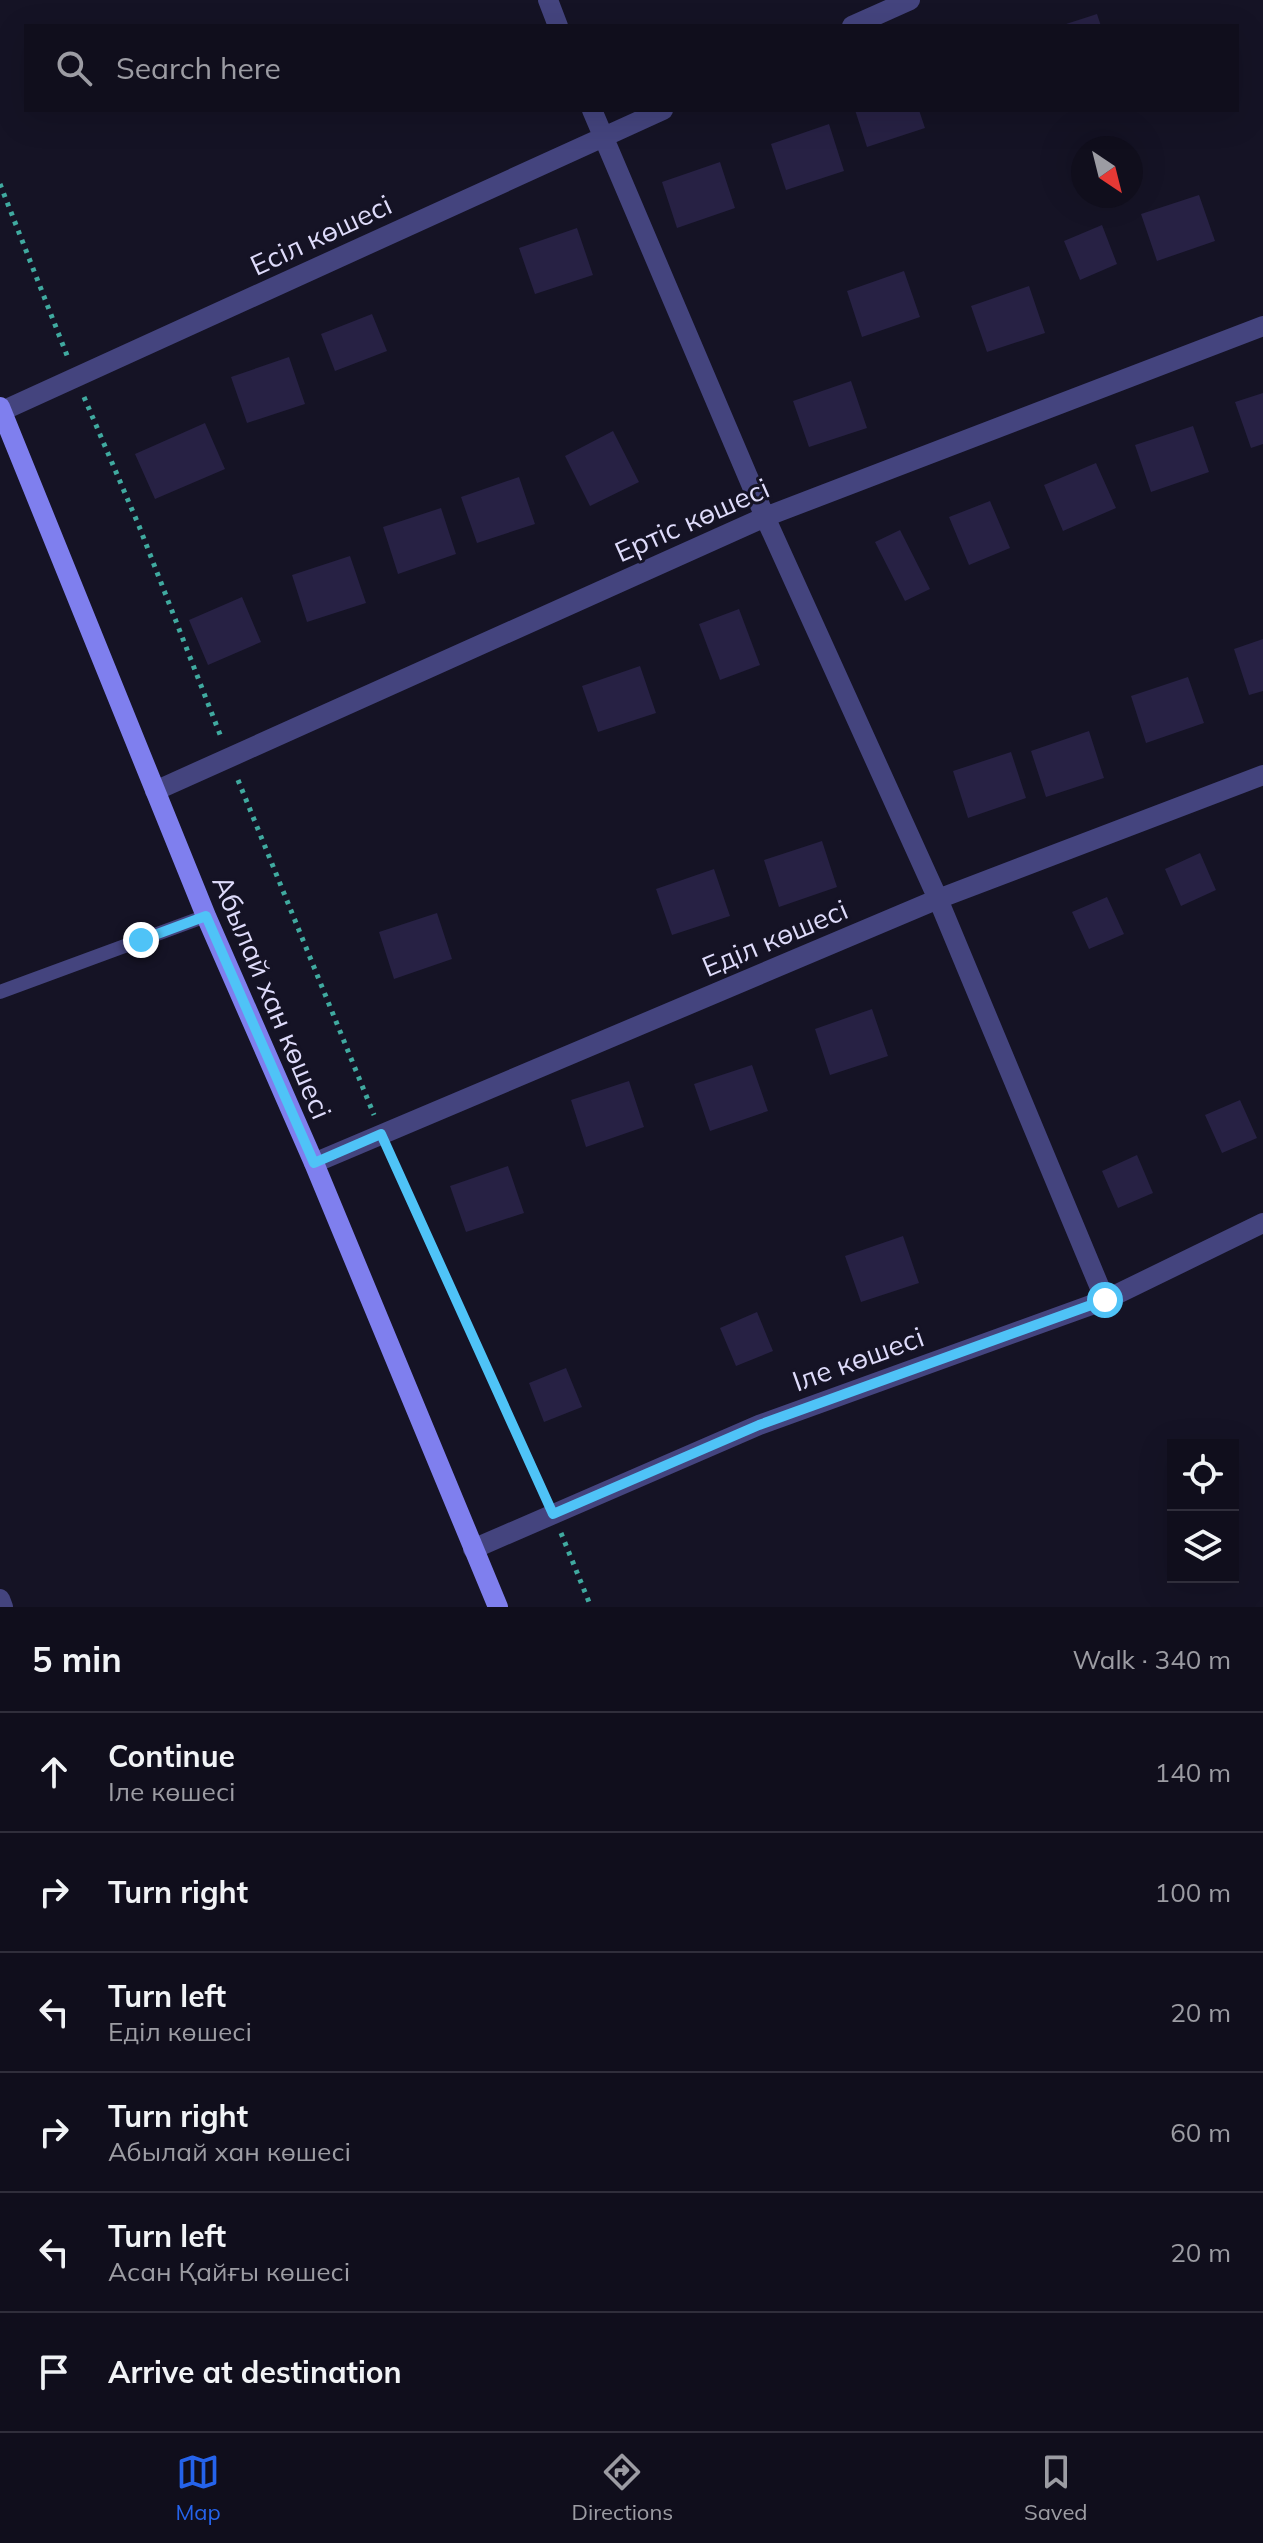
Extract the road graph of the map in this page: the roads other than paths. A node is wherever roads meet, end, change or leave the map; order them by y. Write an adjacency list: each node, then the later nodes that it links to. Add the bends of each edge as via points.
1 (548, 0): 3 (street)
2 (910, 0): 4 (street)
3 (557, 24)
4 (856, 24)
5 (593, 112): 7 (street)
6 (658, 112): 7 (street, Есіл көшесі)
7 (602, 137): 9 (street, Есіл көшесі); 10 (street)
8 (1263, 326): 10 (street, Ертіс көшесі)
9 (1, 409): 12 (street, Абылай хан көшесі)
10 (765, 517): 12 (street, Ертіс көшесі); 13 (street)
11 (1263, 775): 13 (street, Еділ көшесі)
12 (155, 791): 14 (street, Абылай хан көшесі)
13 (938, 899): 16 (street, Еділ көшесі); 18 (street)
14 (206, 916): 15 (lane); 16 (street, Абылай хан көшесі)
15 (0, 992)
16 (314, 1163): 19 (street, Абылай хан көшесі)
17 (1263, 1223): 18 (street, Іле көшесі)
18 (1105, 1300): 19 (street, Іле көшесі, via 759,1425)
19 (473, 1549): 22 (street, Абылай хан көшесі)
20 (0, 1599): 21 (street)
21 (3, 1607)
22 (498, 1607)

